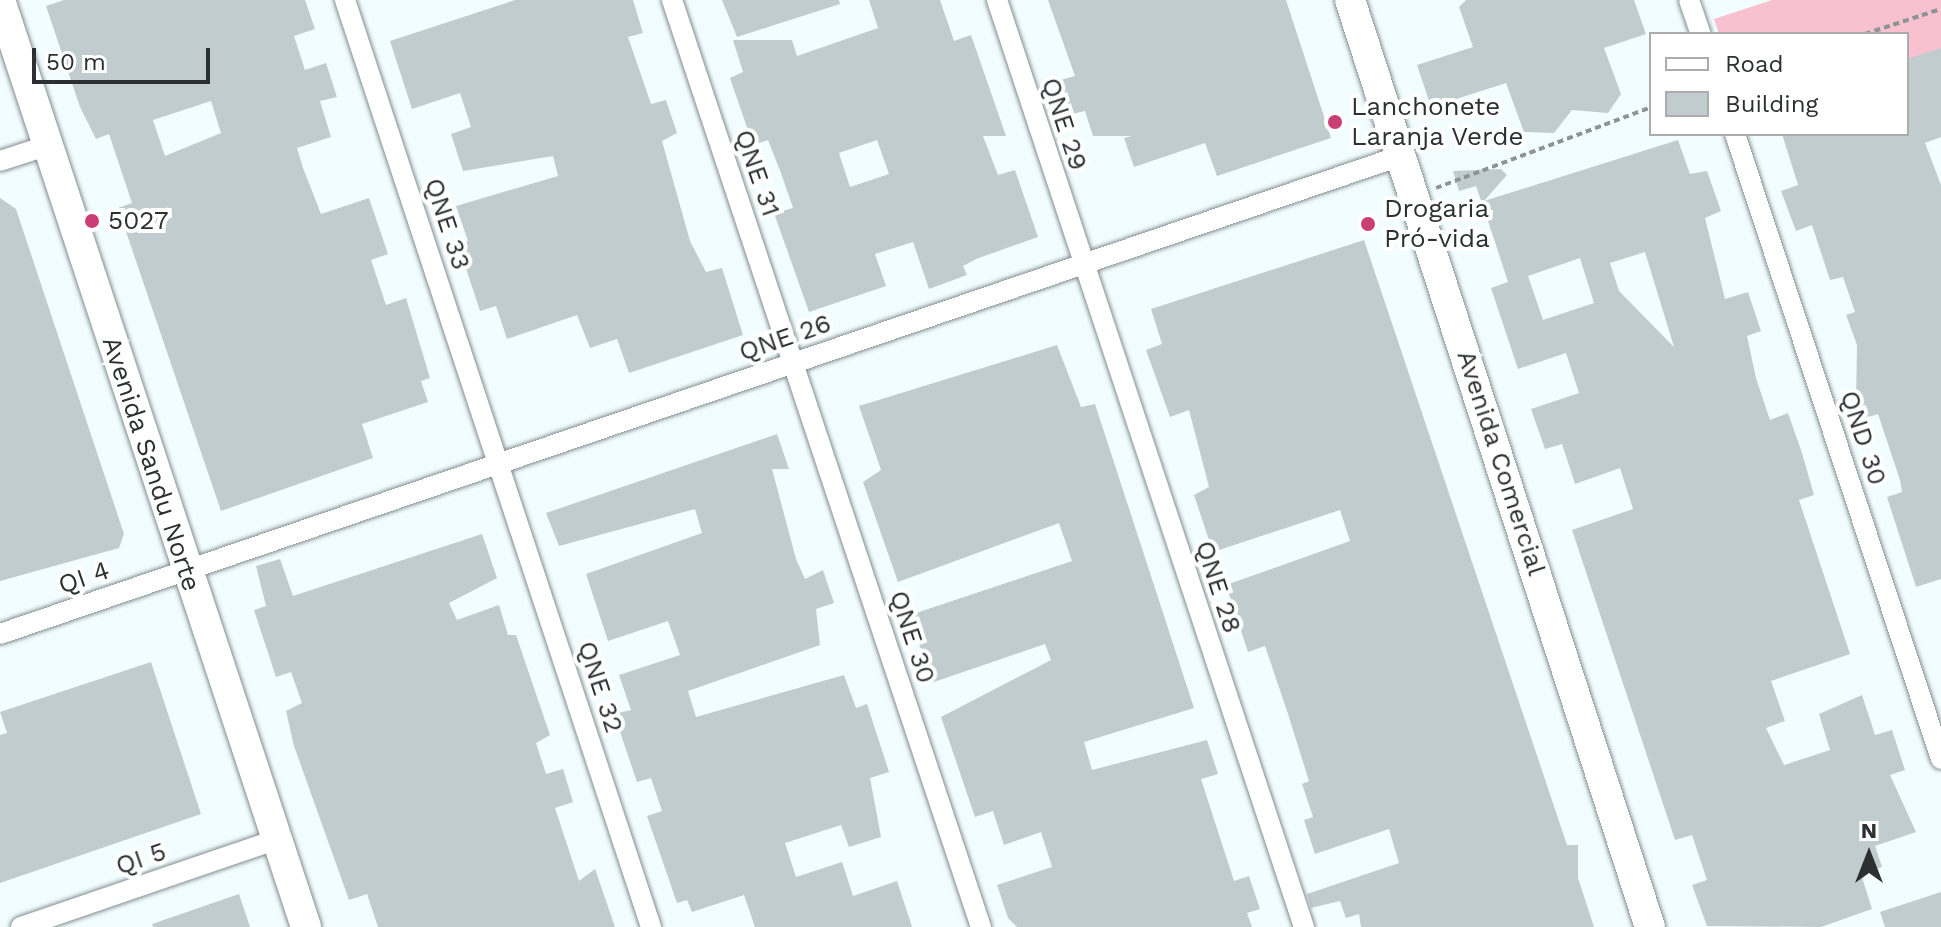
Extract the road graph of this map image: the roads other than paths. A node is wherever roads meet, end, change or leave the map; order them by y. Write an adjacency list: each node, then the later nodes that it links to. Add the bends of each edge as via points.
1 (0, 0): 9 (main road, Avenida Sandu Norte)
2 (345, 0): 14 (street, QNE 33)
3 (672, 0): 13 (street, QNE 31)
4 (997, 0): 12 (street, QNE 29)
5 (1350, 0): 10 (main road, Avenida Comercial)
6 (1689, 0): 7 (street)
7 (1700, 32)
8 (1736, 136): 17 (street, QND 30)
9 (49, 145): 11 (street); 15 (main road, Avenida Sandu Norte)
10 (1403, 155): 12 (street, QNE 26); 24 (main road, Avenida Comercial)
11 (0, 161)
12 (1083, 264): 13 (street, QNE 26); 23 (street, QNE 28)
13 (793, 363): 14 (street, QNE 26); 22 (street, QNE 30)
14 (499, 464): 15 (street, QNE 26); 21 (street, QNE 32)
15 (185, 571): 16 (street, QI 4); 18 (main road, Avenida Sandu Norte)
16 (0, 634)
17 (1941, 759)
18 (278, 839): 19 (street, QI 5); 20 (main road, Avenida Sandu Norte)
19 (21, 927)
20 (306, 927)
21 (651, 927)
22 (981, 927)
23 (1304, 927)
24 (1650, 927)

